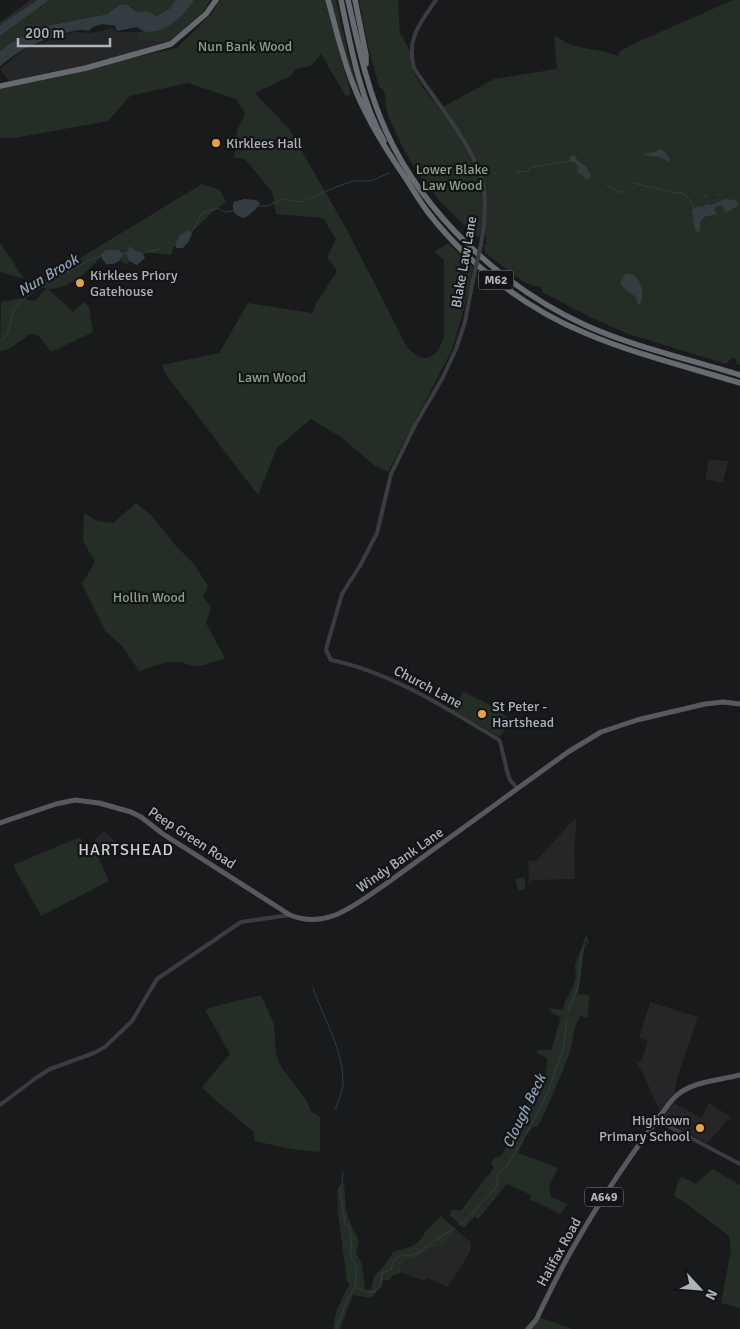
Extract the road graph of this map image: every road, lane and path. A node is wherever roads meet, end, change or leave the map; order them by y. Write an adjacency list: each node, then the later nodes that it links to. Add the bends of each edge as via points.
1 (216, 0): 8 (highway, via 206,14 171,44 86,68)
2 (328, 0): 9 (highway, via 353,86 378,138)
3 (340, 0): 9 (highway, M62, via 367,102)
4 (348, 0): 7 (highway, M62)
5 (356, 0): 7 (highway, via 366,55)
6 (436, 0): 12 (street, Blake Law Lane, bridge, via 420,23 410,47 411,57 414,68 467,146 477,168 484,190 484,227 465,322 456,349 391,474 377,533 342,594)
7 (366, 74): 10 (highway, M62, via 386,132 418,185 461,238 500,273 550,307 586,325 630,342)
8 (0, 86)
9 (404, 176): 11 (highway, M62, via 451,239 481,269 515,294 584,333)
10 (740, 375)
11 (740, 383)
12 (326, 650): 14 (street, Church Lane, via 331,660 380,674 496,738 500,741 510,780)
13 (740, 704): 14 (main road, Windy Bank Lane, via 705,704 601,732)
14 (517, 788): 16 (main road, Windy Bank Lane, via 383,886 337,915 321,919)
15 (0, 823): 16 (main road, Peep Green Road, via 73,801 99,803 131,812)
16 (290, 915): 18 (street, Windy Bank Lane, via 241,922 157,979 132,1021 105,1047 50,1069)
17 (740, 1075): 19 (main road, Halifax Road / A649, via 679,1092)
18 (0, 1105)
19 (657, 1120): 20 (street); 21 (main road, Halifax Road / A649, via 616,1177)
20 (740, 1164)
21 (528, 1329)

